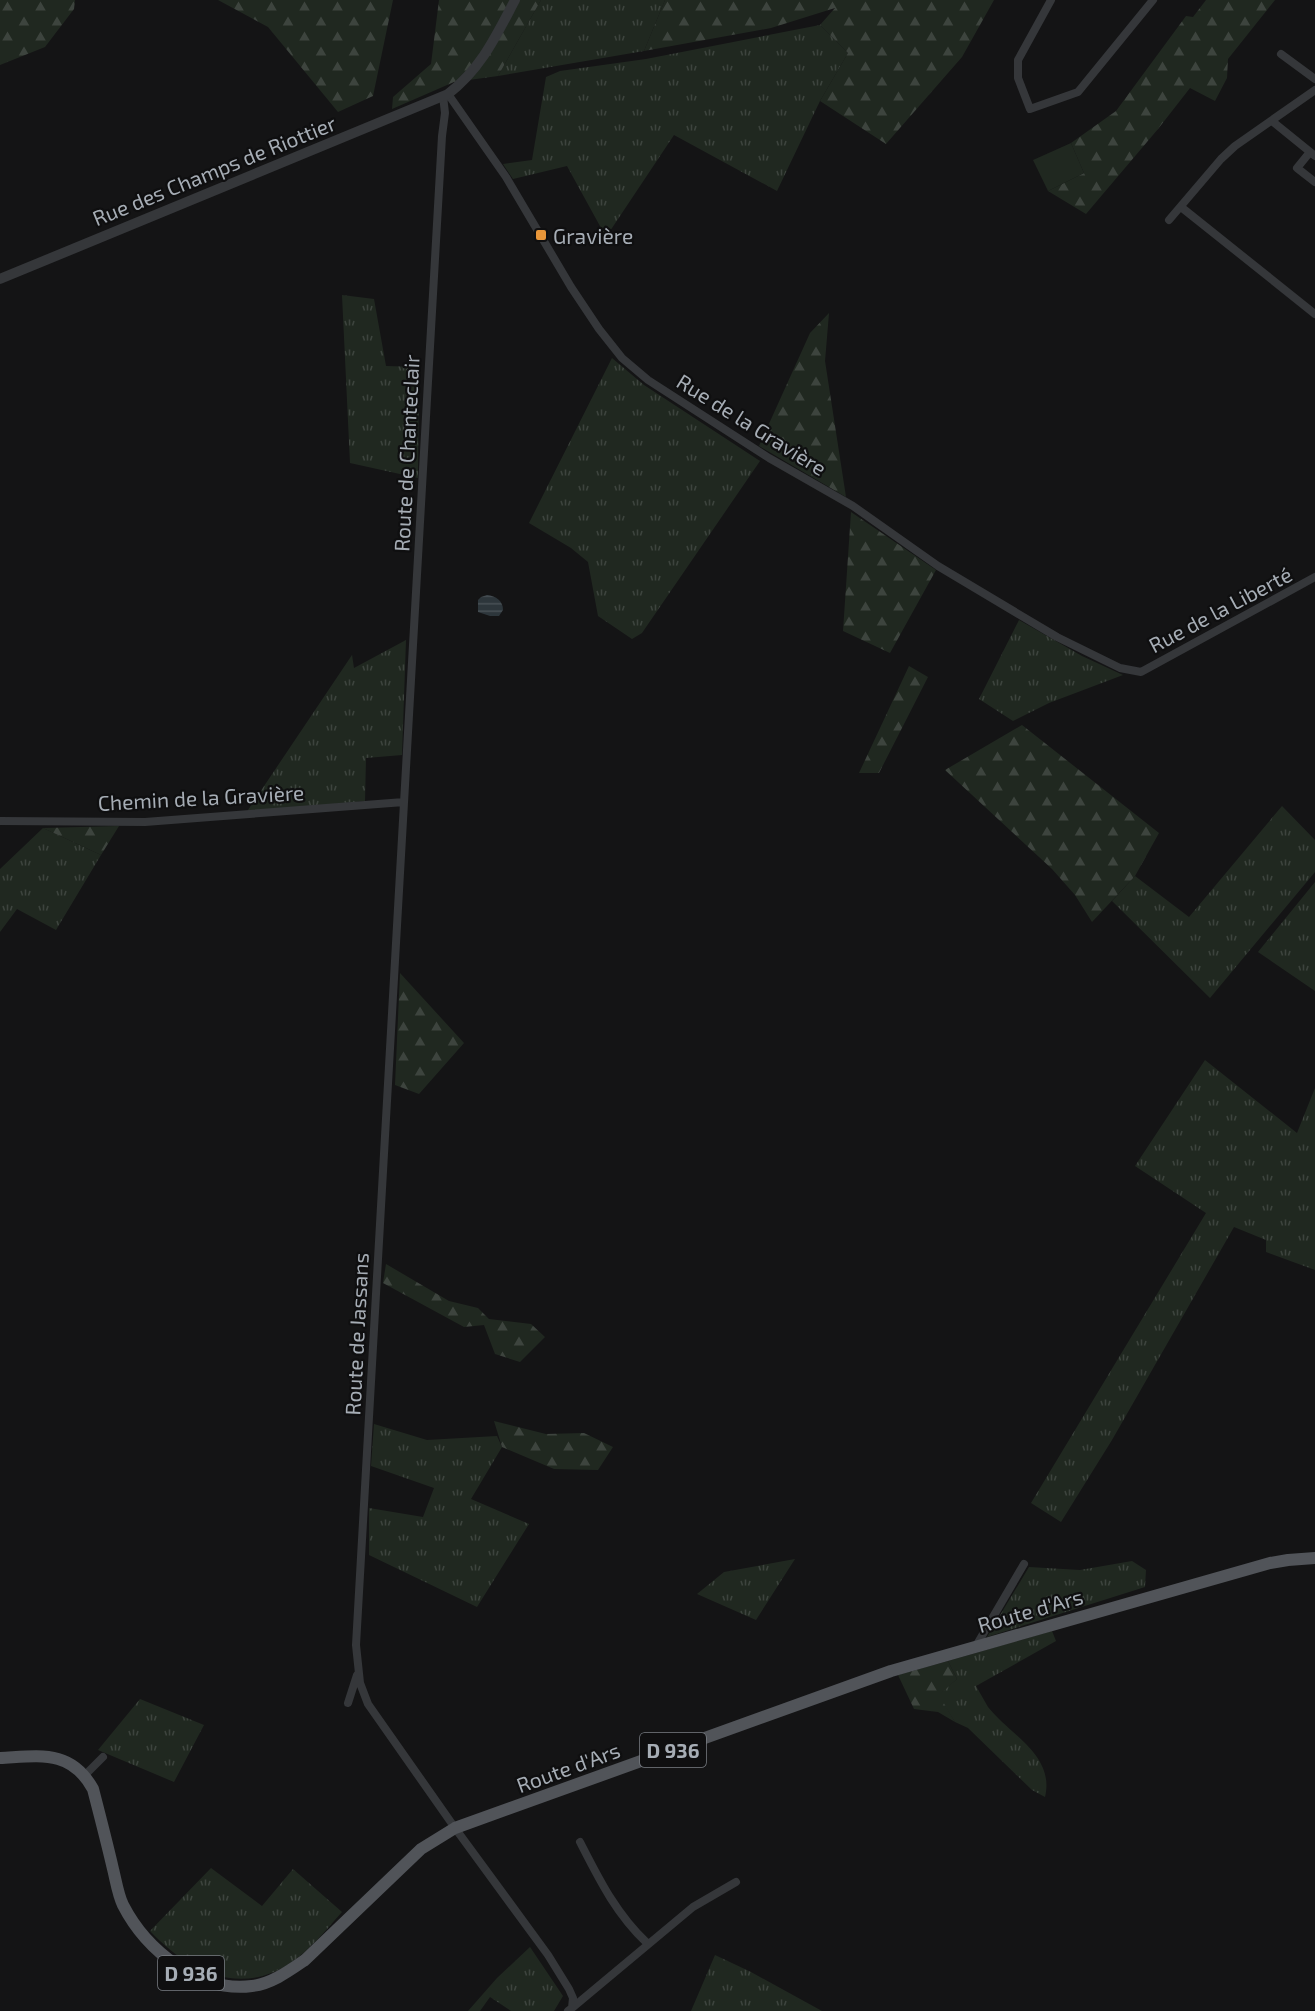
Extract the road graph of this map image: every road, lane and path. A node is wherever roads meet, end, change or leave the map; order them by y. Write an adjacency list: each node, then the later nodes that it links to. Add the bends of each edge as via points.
1 (515, 0): 7 (street, via 487,53)
2 (1051, 0): 3 (street, via 1018,60 1018,78 1030,109 1078,92)
3 (1154, 0)
4 (1281, 54): 5 (street)
5 (1315, 79)
6 (1315, 90): 8 (street)
7 (446, 95): 13 (street, Rue des Champs de Riottier); 16 (street, Rue de la Gravière, via 506,177 604,336 648,380 769,458 853,506 938,566 1047,631 1120,668); 17 (street, Route de Chanteclair)
8 (1272, 121): 9 (street); 11 (street, via 1221,159)
9 (1312, 154): 10 (street, via 1297,168)
10 (1315, 182)
11 (1181, 207): 12 (street); 14 (street)
12 (1169, 220)
13 (0, 279)
14 (1314, 310)
15 (1315, 578): 16 (street, Rue de la Liberté)
16 (1141, 672)
17 (404, 802): 18 (street, Route de Chanteclair); 19 (street, Chemin de la Gravière, via 145,822)
18 (403, 813): 23 (street, Route de Jassans, via 356,1645)
19 (0, 821)
20 (1315, 1558): 22 (main road, Route d'Ars / D 936, via 1270,1563)
21 (1024, 1564): 22 (street)
22 (976, 1646): 28 (main road, Route d'Ars / D 936, via 891,1671)
23 (358, 1669): 24 (street); 28 (street, Route de Jassans, via 368,1704)
24 (348, 1703)
25 (103, 1757): 27 (street)
26 (0, 1758): 27 (main road, via 59,1758 77,1766)
27 (85, 1775): 28 (main road, Route d'Ars / D 936, via 93,1789 122,1903 134,1923 170,1960 200,1980 232,1987 254,1986 283,1975 305,1960 421,1849)
28 (455, 1828): 32 (street, Route de Jassans, via 548,1955 573,1998)
29 (580, 1842): 31 (street, via 604,1889 628,1925)
30 (736, 1882): 31 (street, via 693,1907)
31 (647, 1943): 32 (street)
32 (570, 2009)

